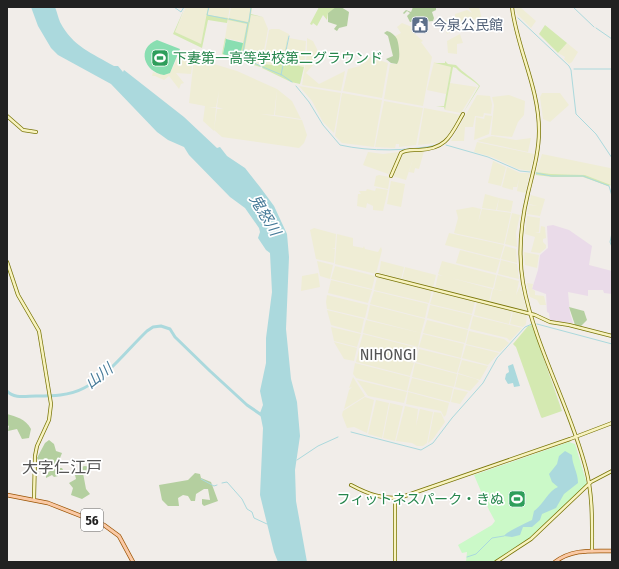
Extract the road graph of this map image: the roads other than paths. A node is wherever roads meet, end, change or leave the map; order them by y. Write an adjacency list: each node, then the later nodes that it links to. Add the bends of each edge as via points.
1 (512, 7): 8 (street, via 514,22 535,91 539,120 536,157 521,233 522,281)
2 (463, 114): 5 (street, via 443,145 401,153)
3 (7, 116): 4 (street, via 23,130)
4 (36, 132)
5 (391, 176)
6 (7, 262): 17 (street, via 18,295 39,331 50,399 49,420 35,456)
7 (377, 275): 8 (street)
8 (530, 314): 9 (street, via 550,322); 11 (street)
9 (612, 336)
10 (612, 422): 11 (street)
11 (575, 437): 13 (street); 16 (street)
12 (612, 471): 13 (street)
13 (589, 484): 18 (street); 22 (street, via 531,539)
14 (351, 485): 16 (street, via 373,495)
15 (7, 495): 17 (main road, 56)
16 (395, 498): 21 (street)
17 (34, 499): 20 (main road, 56, via 108,527 120,538)
18 (592, 551): 19 (main road); 23 (main road, via 570,553)
19 (612, 551)
20 (133, 562)
21 (395, 562)
22 (496, 562)
23 (555, 562)

